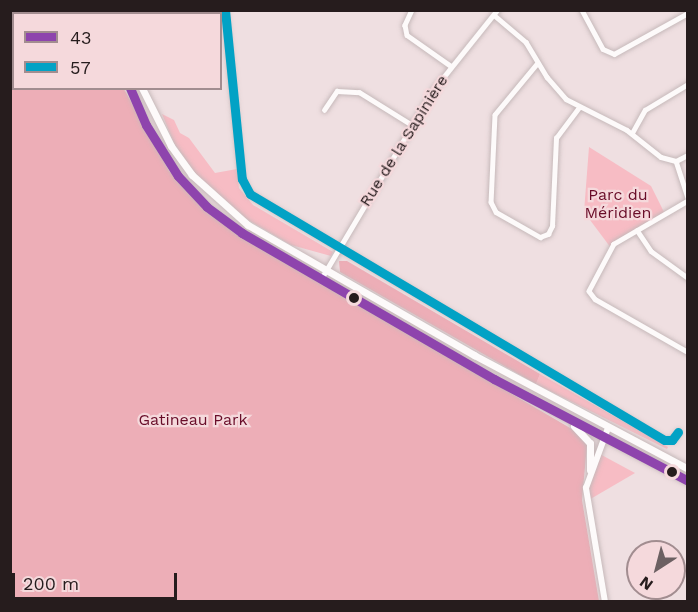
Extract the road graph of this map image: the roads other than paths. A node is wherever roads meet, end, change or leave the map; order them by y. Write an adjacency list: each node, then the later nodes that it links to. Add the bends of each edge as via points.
1 (19, 10): 5 (main road)
2 (225, 10): 25 (street, via 244,185 255,199)
3 (412, 10): 9 (street, via 405,25 407,35)
4 (582, 10): 7 (street, via 603,49 614,54)
5 (10, 12)
6 (496, 13): 8 (street, via 523,38); 9 (street, Rue de la Sapinière)
7 (687, 13)
8 (538, 63): 15 (street, via 555,88); 15 (street, via 495,115 491,202 496,212 540,237 549,234 552,226 556,138)
9 (451, 66): 19 (street, Rue de la Sapinière)
10 (687, 84): 20 (street, via 645,110)
11 (125, 90): 18 (main road)
12 (131, 90): 18 (main road)
13 (143, 90): 17 (main road)
14 (148, 90): 17 (main road)
15 (579, 107): 20 (street)
16 (324, 110): 19 (street, via 337,91 359,92)
17 (155, 115): 26 (main road, via 176,155 215,199 248,225)
18 (146, 125): 28 (main road, via 178,176 207,207 242,233)
19 (412, 125): 25 (street, Rue de la Sapinière)
20 (632, 133): 22 (street, via 656,154)
21 (687, 155): 22 (street)
22 (676, 161): 23 (street)
23 (687, 200): 24 (street)
24 (637, 231): 27 (street, via 651,251); 29 (street, via 611,248 589,291 595,299)
25 (338, 248): 26 (street, Rue de la Sapinière); 32 (street, via 665,440 672,440)
26 (326, 270): 28 (street, Rue de la Sapinière); 31 (main road)
27 (687, 278)
28 (321, 279): 30 (main road)
29 (687, 352)
30 (494, 379): 33 (main road); 35 (main road, via 582,432 591,443)
31 (608, 428): 33 (street); 34 (main road)
32 (678, 432)
33 (603, 438): 35 (street); 36 (main road)
34 (687, 469)
35 (590, 470): 37 (street, via 587,501)
36 (687, 481)
37 (605, 602)

